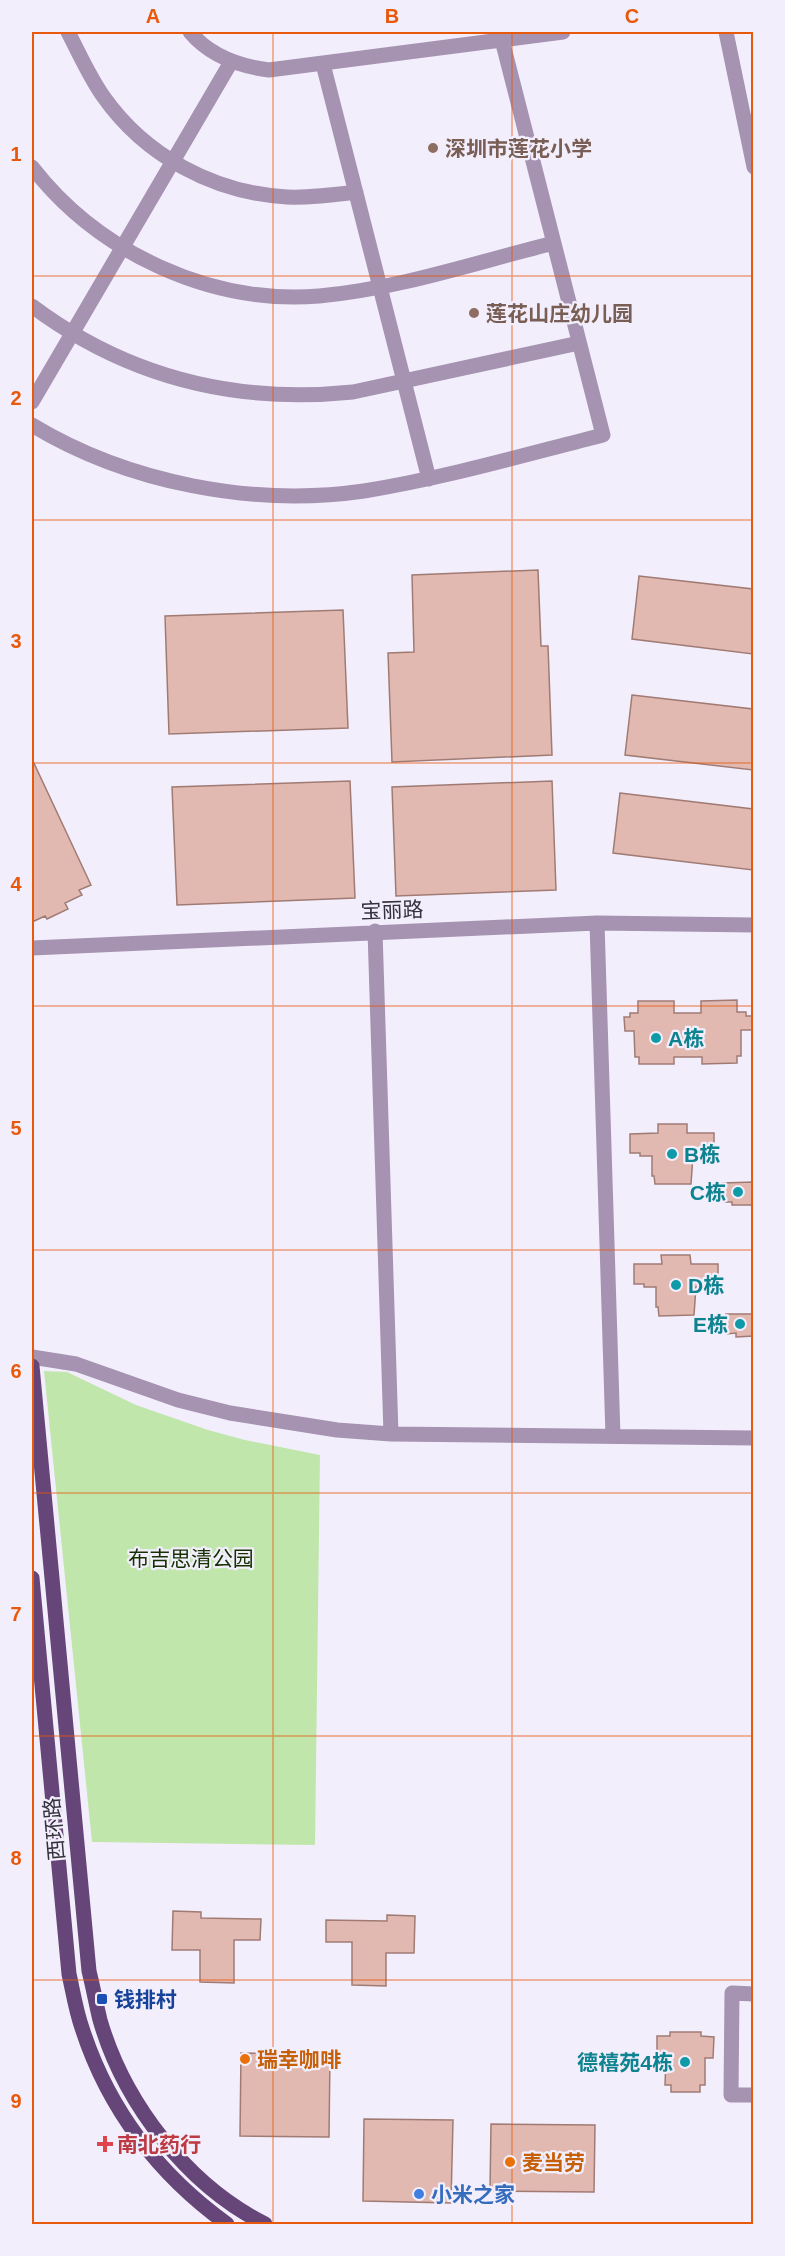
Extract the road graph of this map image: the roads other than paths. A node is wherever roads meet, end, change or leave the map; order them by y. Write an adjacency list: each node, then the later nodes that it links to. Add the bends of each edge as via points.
1 (68, 32): 8 (street, via 117,114)
2 (190, 32): 6 (street)
3 (564, 32): 5 (street)
4 (726, 32): 10 (street)
5 (502, 40): 7 (street); 12 (street)
6 (231, 62): 7 (street, via 269,70); 8 (street)
7 (323, 64): 11 (street)
8 (173, 162): 11 (street, via 224,186 256,193 311,197); 13 (street)
9 (32, 166): 13 (street, via 69,208)
10 (753, 167)
11 (356, 192): 14 (street)
12 (554, 243): 14 (street); 17 (street)
13 (122, 247): 14 (street, via 194,280 254,294 316,296); 16 (street)
14 (380, 287): 18 (street)
15 (32, 306): 16 (street)
16 (72, 333): 18 (street, via 162,375 241,392 322,395); 19 (street)
17 (579, 343): 18 (street); 21 (street, via 603,435)
18 (404, 381): 21 (street)
19 (32, 402)
20 (32, 425): 21 (street, via 85,452 132,469 228,491 327,494)
21 (429, 479)
22 (597, 923): 23 (street, 宝丽路); 24 (street, 宝丽路); 29 (street)
23 (753, 925)
24 (375, 931): 25 (street, 宝丽路); 28 (street)
25 (32, 948)
26 (32, 1357): 28 (street, via 76,1364 157,1393 230,1413 337,1430)
27 (32, 1366): 35 (main road, 西环路, via 89,1971 100,2021 119,2069 144,2113 176,2154 213,2190)
28 (391, 1434): 29 (street)
29 (613, 1436): 30 (street)
30 (753, 1438)
31 (32, 1578): 34 (main road, 西环路, via 69,1974 81,2027 101,2077 127,2124 161,2167 200,2205)
32 (753, 1994): 33 (street, via 732,1994 731,2095)
33 (753, 2095)
34 (228, 2224)
35 (265, 2224)

